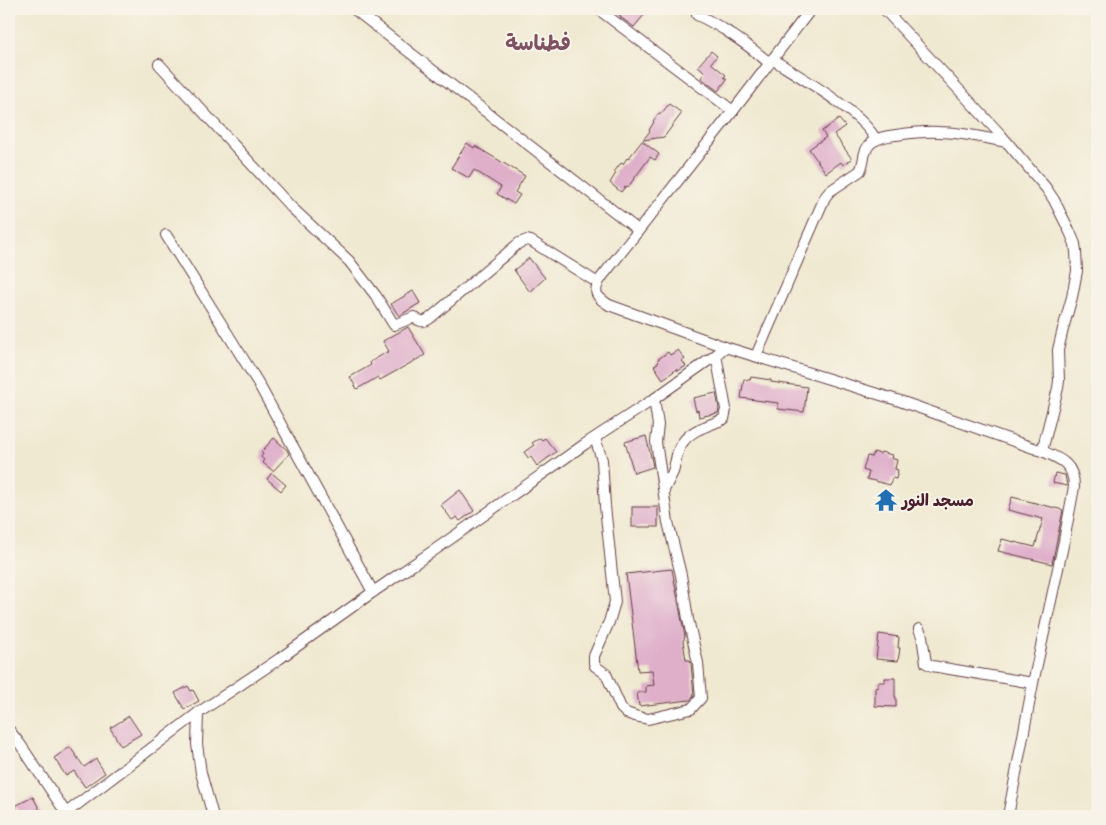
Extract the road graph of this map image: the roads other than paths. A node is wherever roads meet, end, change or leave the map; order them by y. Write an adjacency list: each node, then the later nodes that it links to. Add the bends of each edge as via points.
1 (354, 9): 11 (street)
2 (598, 9): 8 (street)
3 (811, 9): 6 (street)
4 (884, 9): 10 (street)
5 (697, 15): 6 (street)
6 (771, 61): 8 (street); 9 (street, via 845,108 866,125)
7 (158, 64): 13 (street, via 291,207 349,261 394,325 414,317 423,321 429,319 519,243 527,240)
8 (733, 111): 11 (street)
9 (876, 140): 10 (street, via 903,134 939,132); 16 (street, via 866,149 860,171 825,197)
10 (1007, 142): 19 (street, via 1054,200 1076,252 1075,283 1058,350 1058,388)
11 (638, 230): 13 (street)
12 (166, 235): 21 (street, via 257,381)
13 (598, 283): 14 (street, via 597,296 609,305)
14 (725, 347): 15 (street); 16 (street)
15 (716, 355): 17 (street); 20 (street, via 726,409 724,418 683,442)
16 (756, 356): 19 (street, via 897,400)
17 (654, 399): 18 (street); 20 (street, via 656,442)
18 (595, 438): 20 (street, via 602,460 615,602 594,663 606,674 621,708 626,713 648,719 691,709 701,698 698,663); 21 (street)
19 (1042, 452): 23 (street, via 1068,465 1074,487)
20 (664, 490)
21 (373, 592): 24 (street)
22 (919, 629): 23 (street, via 926,662 932,666)
23 (1033, 683): 28 (street)
24 (198, 713): 26 (street); 27 (street, via 197,744 201,773)
25 (9, 730): 26 (street)
26 (64, 814)
27 (213, 816)
28 (1008, 816)

